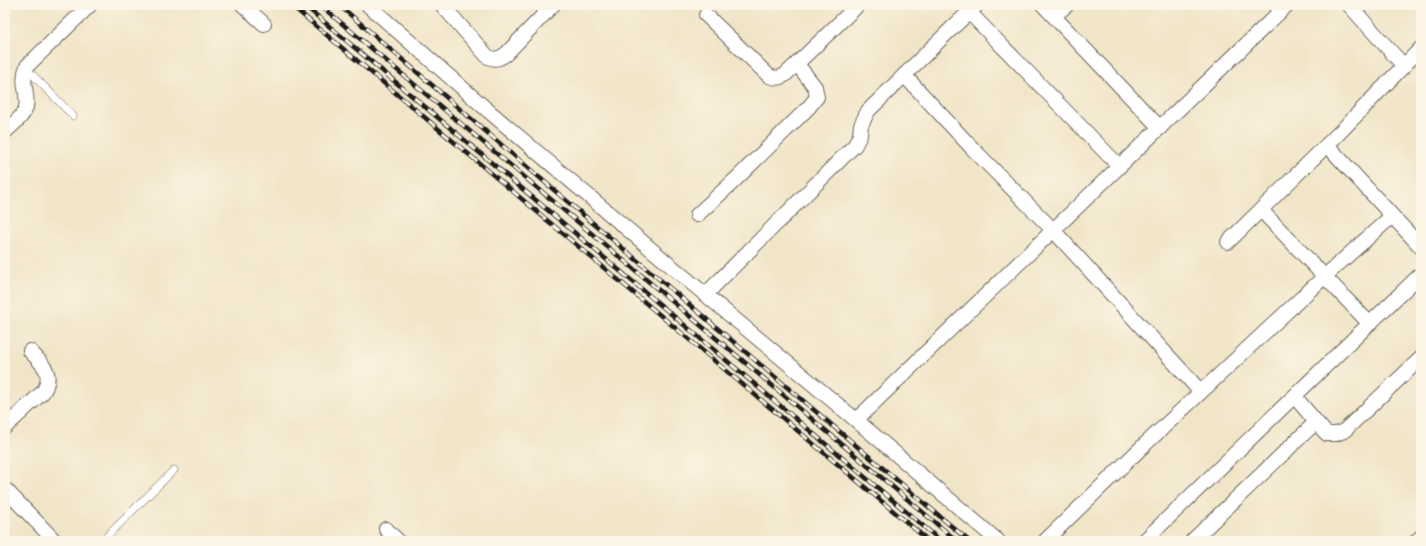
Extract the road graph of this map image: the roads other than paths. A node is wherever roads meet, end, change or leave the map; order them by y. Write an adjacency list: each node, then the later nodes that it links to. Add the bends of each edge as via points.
1 (90, 5): 18 (street)
2 (243, 5): 14 (street)
3 (368, 5): 33 (street, via 490,113)
4 (442, 5): 5 (street, via 488,57 493,59 506,54)
5 (553, 5)
6 (858, 5): 16 (street)
7 (1043, 5): 13 (street)
8 (1067, 5): 13 (street)
9 (1287, 5): 21 (street)
10 (1349, 5): 17 (street)
11 (973, 8): 19 (street); 24 (street)
12 (706, 15): 16 (street, via 770,76 780,78)
13 (1054, 16): 21 (street)
14 (264, 24)
15 (1421, 48): 17 (street)
16 (797, 64): 26 (street, via 815,87 817,97 814,102)
17 (1404, 66): 23 (street)
18 (26, 68): 20 (lane); 22 (street, via 26,107)
19 (904, 75): 28 (street); 33 (street, via 863,118 855,144)
20 (73, 116)
21 (1160, 128): 24 (street)
22 (5, 132)
23 (1327, 145): 25 (street); 27 (street)
24 (1119, 166): 28 (street)
25 (1261, 210): 29 (street); 32 (street)
26 (697, 214)
27 (1392, 216): 30 (street); 32 (street)
28 (1053, 230): 37 (street); 39 (street)
29 (1228, 242)
30 (1421, 247)
31 (1421, 274): 34 (street)
32 (1325, 276): 34 (street); 37 (street)
33 (705, 295): 39 (street)
34 (1369, 323): 38 (street)
35 (30, 351): 41 (street, via 47,370 46,386 43,392)
36 (1421, 358): 40 (street, via 1344,431 1328,434)
37 (1201, 392): 50 (street)
38 (1294, 397): 40 (street); 51 (street)
39 (856, 420): 49 (street)
40 (1316, 422): 52 (street)
41 (5, 427)
42 (174, 470): 47 (lane)
43 (5, 488): 46 (street)
44 (386, 529): 48 (street)
45 (1421, 537): 53 (street)
46 (55, 541)
47 (102, 541)
48 (398, 541)
49 (998, 541)
50 (1045, 541)
51 (1144, 541)
52 (1192, 541)
53 (1417, 541)

